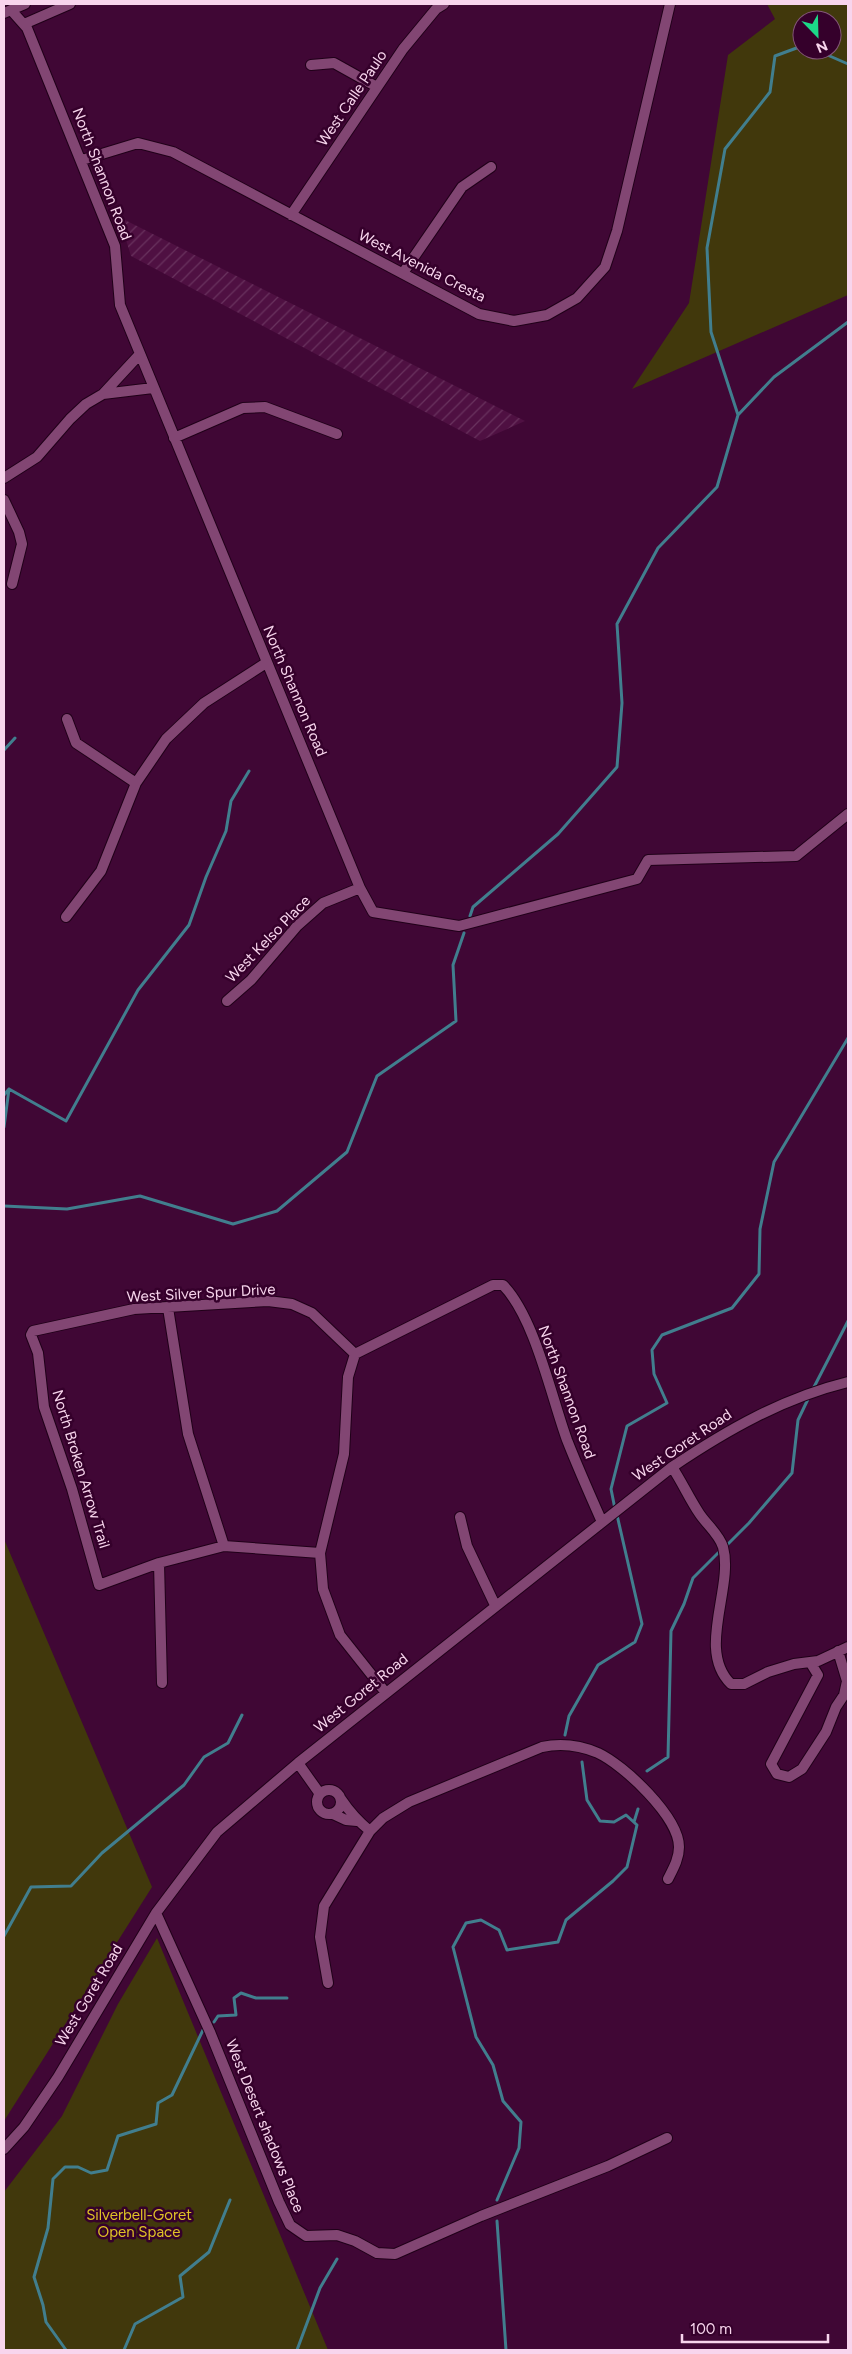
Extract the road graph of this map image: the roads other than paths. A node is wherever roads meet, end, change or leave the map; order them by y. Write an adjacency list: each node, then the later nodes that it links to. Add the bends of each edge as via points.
1 (25, 4): 5 (street)
2 (70, 4): 6 (street)
3 (444, 4): 8 (street, West Calle Paulo, via 406,44)
4 (670, 4): 12 (street, West Avenida Cresta, via 617,231 604,266 577,298 547,315 514,320 479,314)
5 (7, 11): 6 (street, North Shannon Road)
6 (24, 24): 9 (street, North Shannon Road)
7 (311, 65): 8 (street, via 334,63)
8 (377, 87): 11 (street, West Calle Paulo)
9 (82, 160): 11 (street, West Avenida Cresta, via 138,144 173,152); 13 (street, North Shannon Road, via 115,246 120,305)
10 (492, 167): 12 (street, via 462,187)
11 (292, 215): 12 (street, West Avenida Cresta)
12 (403, 273)
13 (140, 354): 14 (street, North Shannon Road); 15 (street)
14 (153, 388): 15 (street); 17 (street, North Shannon Road)
15 (103, 394): 18 (street, via 70,419 37,457)
16 (337, 434): 17 (street, via 265,407 243,408)
17 (174, 438): 21 (street, North Shannon Road)
18 (4, 478)
19 (4, 500): 20 (street, via 22,544)
20 (12, 584)
21 (266, 663): 23 (street, via 204,702 166,739); 25 (street, North Shannon Road)
22 (67, 719): 23 (street, via 76,743)
23 (136, 783): 26 (street, via 102,871)
24 (848, 814): 25 (street, North Shannon Road, via 796,856 648,860 637,879 459,926 373,912)
25 (360, 888): 27 (street, West Kelso Place, via 323,903)
26 (66, 917)
27 (227, 1001)
28 (168, 1308): 29 (street, West Silver Spur Drive, via 134,1310); 30 (street, West Silver Spur Drive, via 268,1301 292,1304 312,1313); 35 (street, via 188,1434)
29 (33, 1331): 37 (street, North Broken Arrow Trail, via 44,1407 72,1489 99,1585)
30 (355, 1354): 34 (street, North Shannon Road, via 493,1285 503,1285 510,1292 532,1337 567,1440); 36 (street, via 348,1378 344,1454)
31 (848, 1382): 32 (street, West Goret Road, via 752,1417)
32 (672, 1467): 34 (street, West Goret Road); 40 (street, via 722,1546 725,1572 717,1617 717,1657 722,1675 731,1684 744,1684 786,1666)
33 (460, 1517): 38 (street, via 467,1546)
34 (602, 1522): 38 (street, West Goret Road)
35 (224, 1546): 36 (street); 37 (street)
36 (320, 1553): 42 (street, via 323,1589 340,1636)
37 (159, 1563): 41 (street)
38 (495, 1605): 42 (street, West Goret Road)
39 (843, 1649): 40 (street, via 818,1662); 40 (street, via 847,1681 844,1695 802,1770 789,1777 777,1774 771,1764 818,1675)
40 (810, 1662)
41 (162, 1683)
42 (386, 1693): 43 (street, West Goret Road)
43 (298, 1763): 44 (street); 50 (street, West Goret Road, via 217,1832)
44 (320, 1794): 45 (street, via 333,1791); 46 (street, via 318,1806 323,1813)
45 (341, 1799): 46 (street, via 340,1808); 47 (street)
46 (332, 1814): 47 (street)
47 (356, 1821): 48 (street)
48 (370, 1831): 49 (street, via 383,1818 409,1802 533,1750 560,1743 600,1754 664,1810 674,1827 679,1846); 51 (street, via 324,1906 320,1937)
49 (668, 1879)
50 (156, 1913): 52 (street, West Desert shadows Place, via 210,2032 279,2202 290,2225 306,2236 337,2235 377,2253 395,2254 608,2166); 53 (street, West Goret Road, via 58,2077 24,2127)
51 (328, 1983)
52 (667, 2138)
53 (4, 2149)

